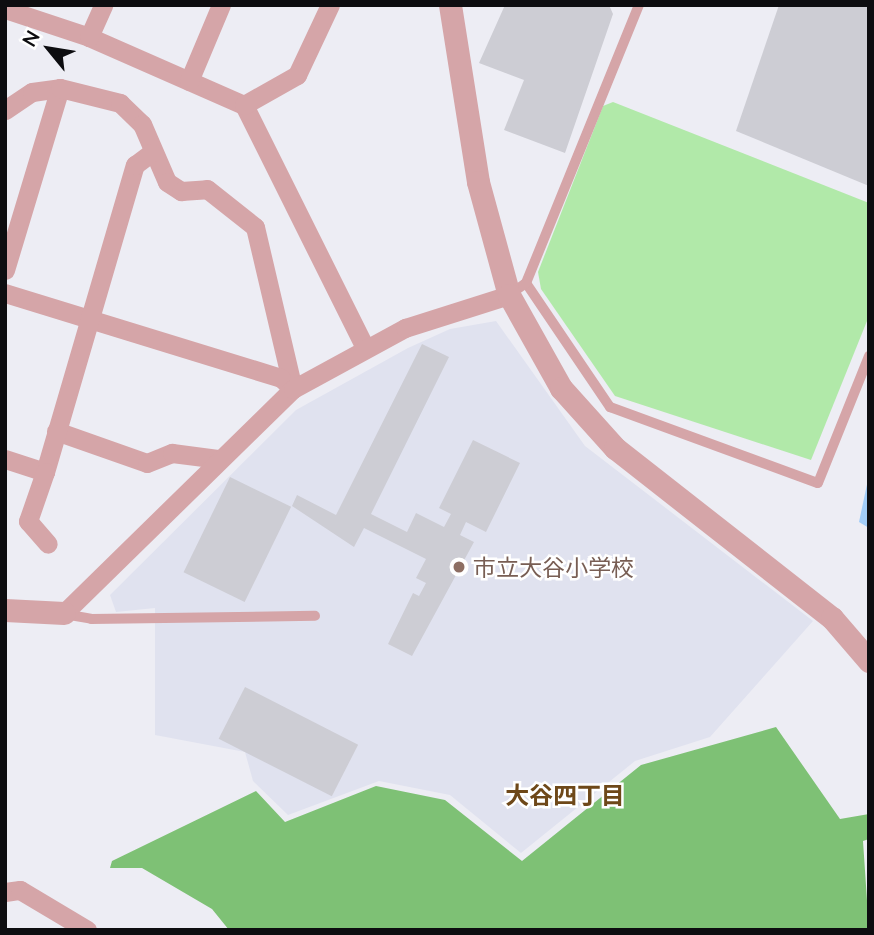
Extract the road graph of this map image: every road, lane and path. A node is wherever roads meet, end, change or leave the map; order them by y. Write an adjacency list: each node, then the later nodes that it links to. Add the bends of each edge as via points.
1 (103, 5): 7 (street)
2 (221, 5): 8 (street)
3 (330, 5): 10 (street, via 296,75)
4 (450, 5): 14 (street, via 478,182)
5 (639, 5): 14 (lane)
6 (5, 9): 7 (street)
7 (89, 37): 8 (street)
8 (189, 81): 10 (street)
9 (60, 88): 11 (street, via 32,92); 12 (street, via 120,103 142,124); 13 (street)
10 (244, 105): 17 (street)
11 (5, 110)
12 (151, 153): 16 (street, via 135,165); 19 (street, via 167,182 181,191 207,189 255,227)
13 (5, 270)
14 (518, 289): 17 (street, via 405,328); 18 (lane, via 610,407 818,483); 28 (street, via 583,416 832,618)
15 (5, 293): 16 (street)
16 (88, 320): 19 (street, via 281,378); 20 (street)
17 (365, 348): 19 (street)
18 (869, 356)
19 (293, 389): 22 (street)
20 (56, 431): 22 (street, via 148,463 172,453); 23 (street)
21 (5, 459): 23 (street)
22 (218, 459): 26 (street)
23 (45, 472): 24 (street, via 28,521)
24 (48, 544)
25 (5, 610): 26 (street)
26 (64, 613): 27 (lane, via 91,619)
27 (315, 616)
28 (869, 661)
29 (5, 892): 30 (street, via 20,890)
30 (87, 930)

